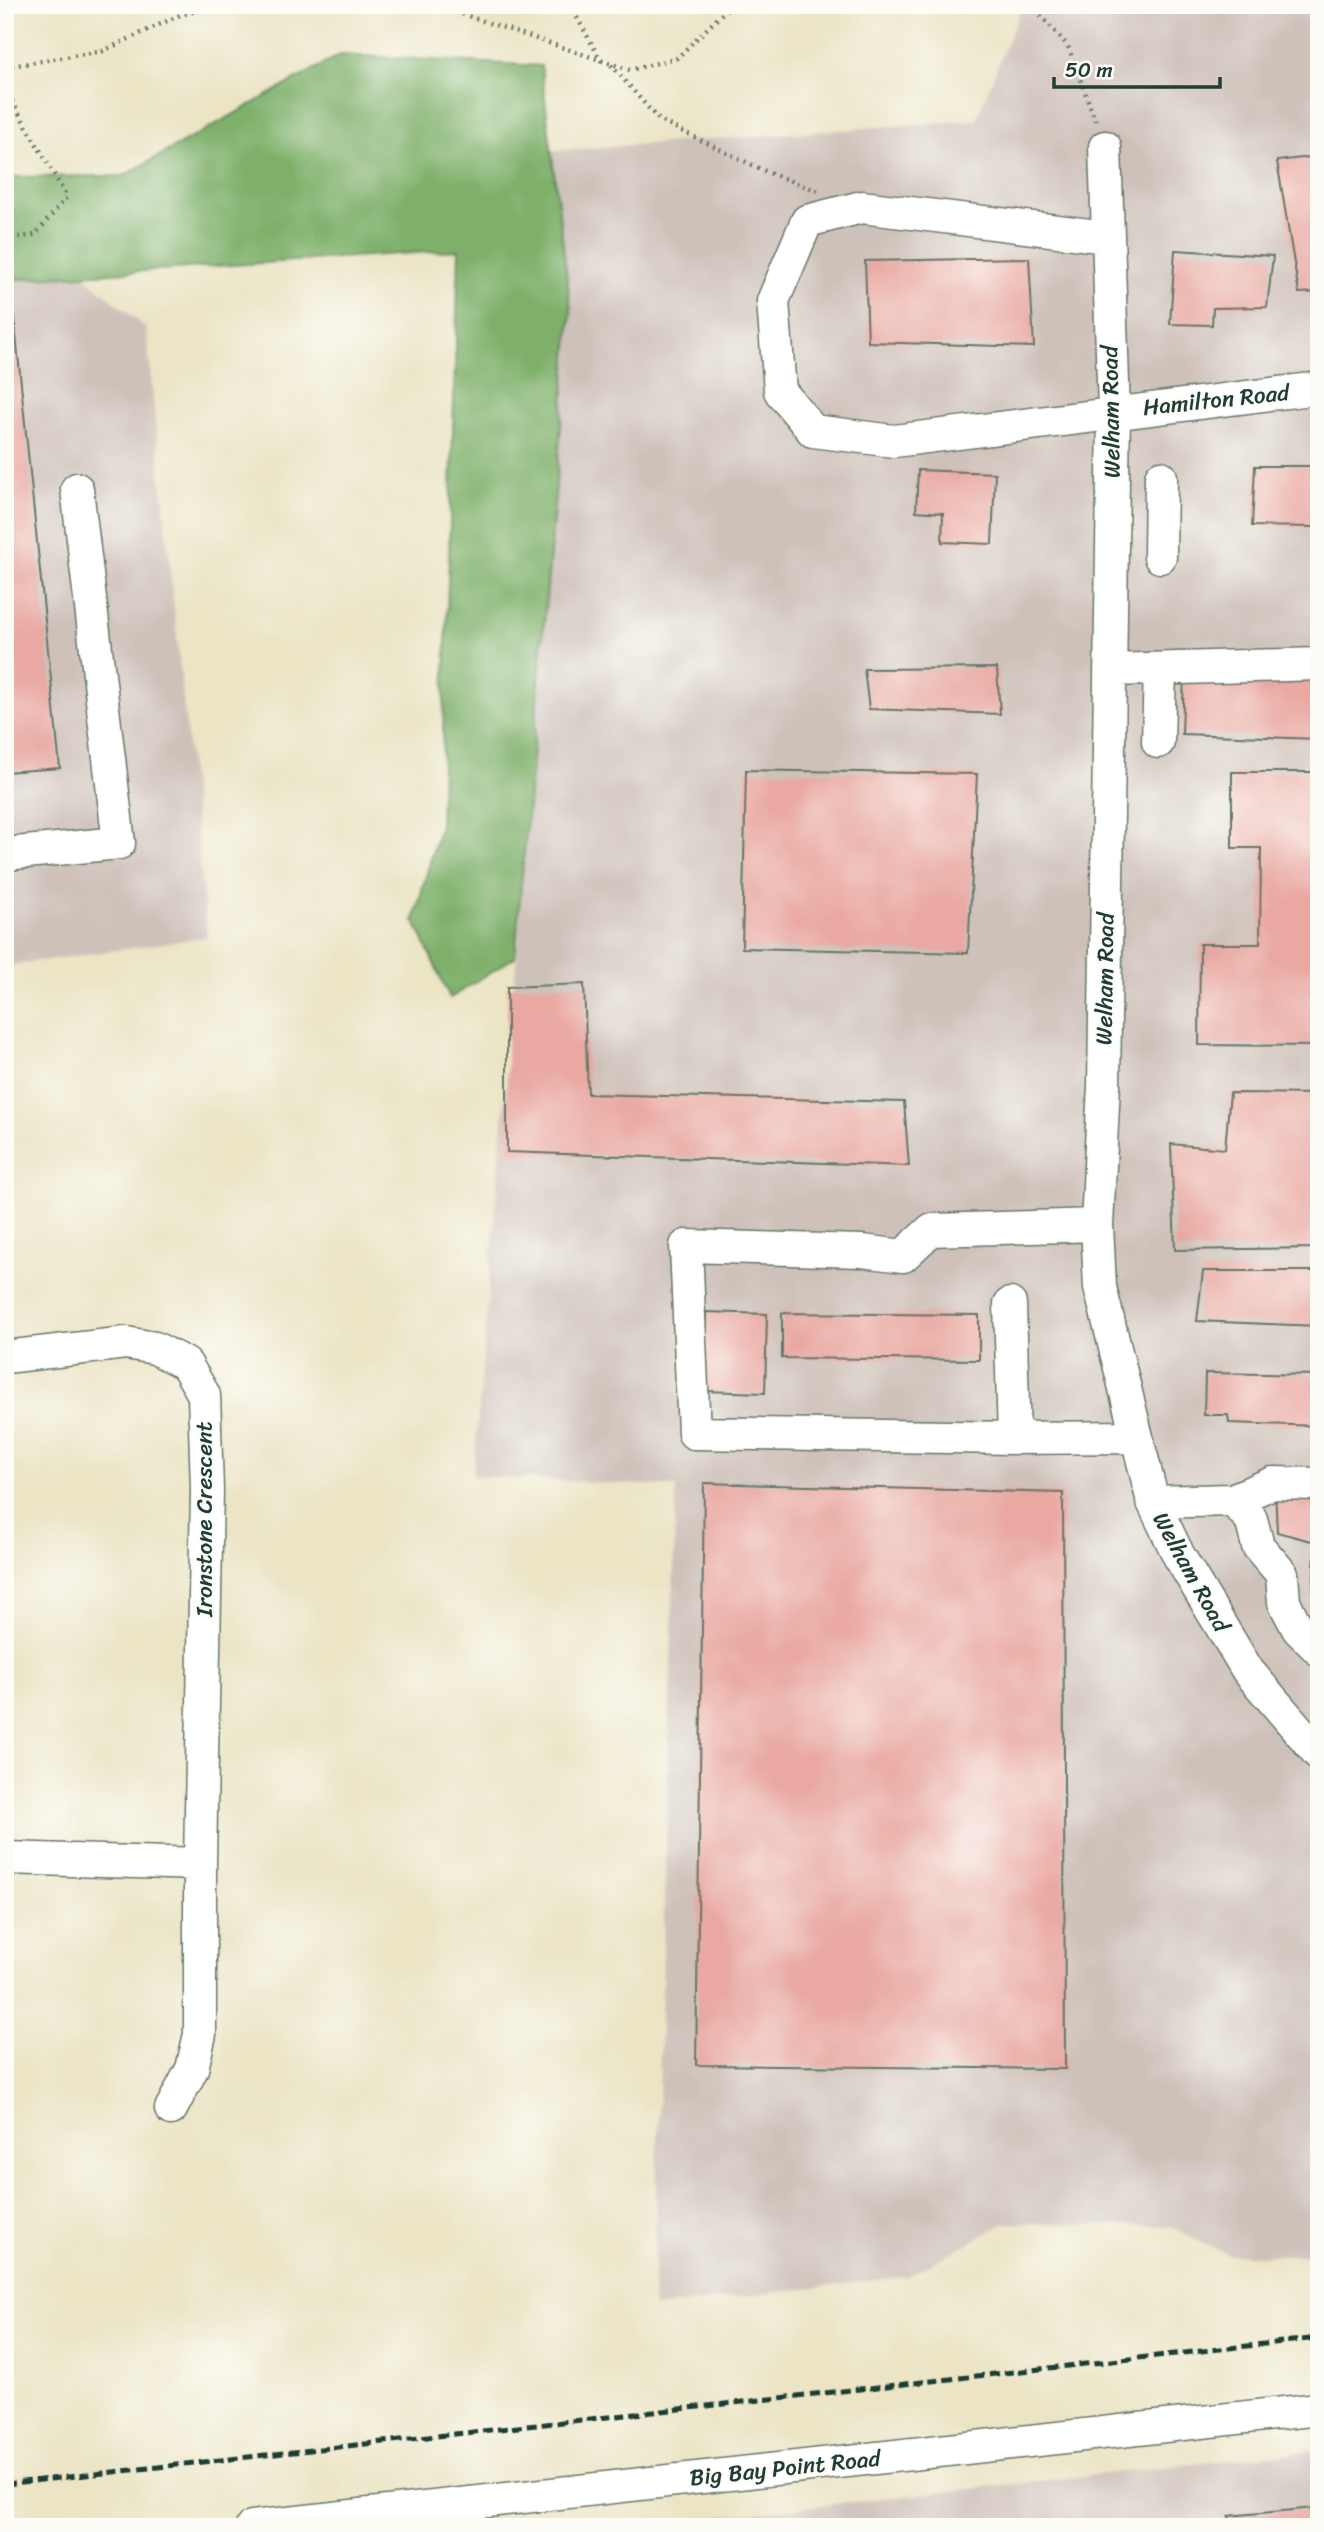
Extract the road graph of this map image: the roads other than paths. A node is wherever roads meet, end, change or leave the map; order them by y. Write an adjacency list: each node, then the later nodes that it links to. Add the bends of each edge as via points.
1 (1105, 147): 2 (street, Welham Road)
2 (1106, 237): 4 (street, Welham Road); 4 (street, Hamilton Road, via 862,207 807,221 773,301 780,391 813,431 894,441)
3 (1319, 388): 4 (street, Hamilton Road)
4 (1114, 411): 7 (street, Welham Road)
5 (1161, 477): 8 (street)
6 (77, 489): 14 (street, via 119,843)
7 (1112, 508): 8 (street); 12 (street, Welham Road)
8 (1160, 509): 9 (street)
9 (1160, 557)
10 (1319, 664): 11 (street)
11 (1160, 669): 12 (street); 13 (street)
12 (1110, 670): 15 (street, Welham Road, via 1104,1085)
13 (1158, 742)
14 (5, 854)
15 (1097, 1225): 18 (street, Welham Road, via 1100,1287); 19 (street, via 931,1230 904,1256 686,1246 694,1433)
16 (1010, 1304): 19 (street)
17 (5, 1357): 26 (street, Ironstone Crescent, via 126,1343 155,1348 186,1364 204,1395 207,1489)
18 (1135, 1437): 19 (street); 22 (street, Welham Road)
19 (1014, 1438)
20 (1319, 1484): 21 (street, via 1273,1483)
21 (1232, 1500): 22 (street); 23 (street, via 1251,1519 1258,1546 1282,1574 1284,1602 1298,1629)
22 (1153, 1502): 24 (street, Welham Road, via 1179,1556 1248,1671)
23 (1319, 1650)
24 (1319, 1754)
25 (5, 1858): 26 (street)
26 (200, 1864): 27 (street, Ironstone Crescent, via 200,2034 192,2069)
27 (171, 2109)
28 (1319, 2409): 29 (street, Big Bay Point Road)
29 (252, 2527)

